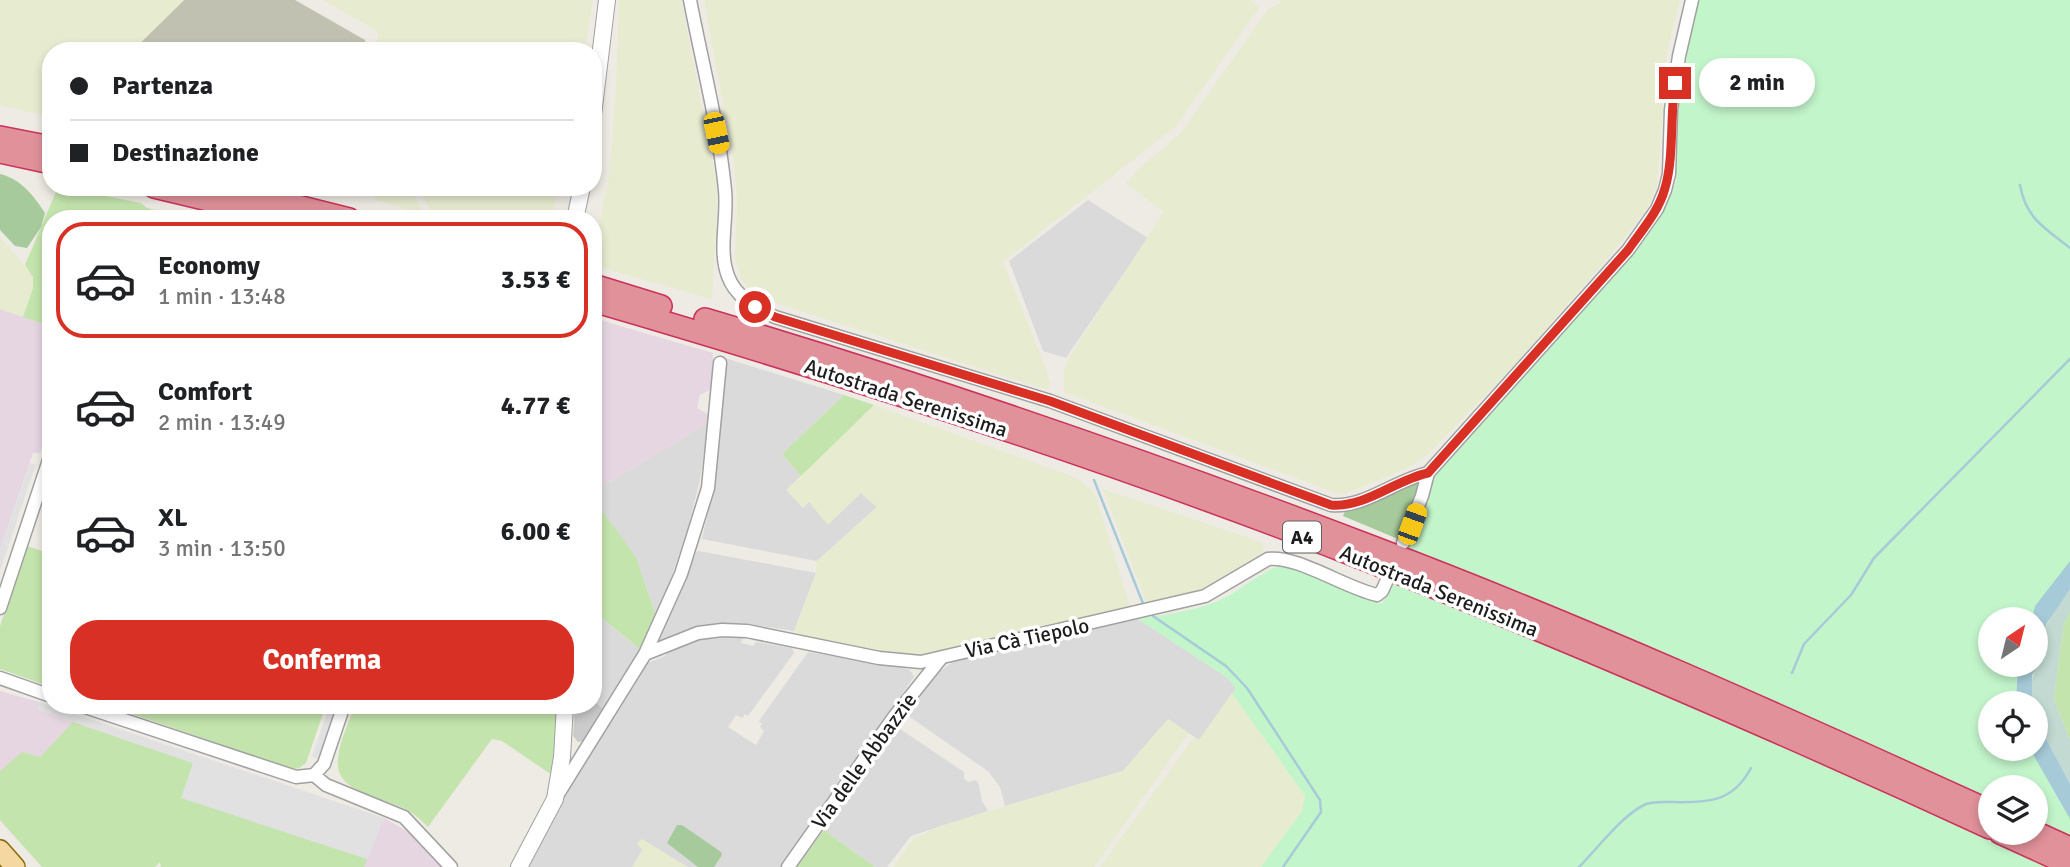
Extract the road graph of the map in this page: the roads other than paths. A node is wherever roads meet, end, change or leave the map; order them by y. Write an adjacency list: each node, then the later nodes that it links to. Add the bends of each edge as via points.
1 (607, 0): 4 (street)
2 (690, 0): 16 (street, via 722,160 727,273 732,285 755,307 1050,401 1331,505 1345,506)
3 (1692, 0): 16 (street, via 1671,110 1669,174 1657,209 1628,250)
4 (602, 42)
5 (0, 136): 6 (highway)
6 (42, 145)
7 (0, 152): 8 (highway)
8 (42, 161)
9 (192, 196): 11 (highway)
10 (258, 196): 12 (highway)
11 (250, 210)
12 (313, 210)
13 (602, 288): 32 (highway, Autostrada Serenissima / A4, via 833,357 1115,452 1375,547 1630,651)
14 (602, 304): 33 (highway, Autostrada Serenissima / A4, via 829,372 1118,469 1374,564 1625,666)
15 (720, 363): 21 (street, via 708,488 681,574)
16 (1428, 473): 18 (street)
17 (42, 481): 20 (street)
18 (1403, 543)
19 (1387, 580): 22 (street, Via Cà Tiepolo, via 1377,595 1294,562 1268,559 1205,596)
20 (0, 608)
21 (645, 654): 22 (street, Via Cà Tiepolo, via 698,633 722,630 906,662); 29 (street)
22 (942, 657): 44 (street, Via delle Abbazzie)
23 (0, 678): 24 (street)
24 (42, 693)
25 (106, 714): 30 (street, via 296,778)
26 (342, 714): 30 (street, via 324,764)
27 (565, 714): 28 (street)
28 (564, 745): 29 (street); 31 (street)
29 (583, 755): 31 (street)
30 (314, 775): 42 (street, via 326,785 404,817)
31 (555, 799): 43 (street)
32 (1978, 806)
33 (1978, 822)
34 (0, 841): 41 (street)
35 (2048, 842): 37 (highway)
36 (2045, 845): 39 (highway)
37 (2070, 848)
38 (0, 850): 40 (main road)
39 (2070, 865)
40 (15, 867)
41 (20, 867)
42 (451, 867)
43 (519, 867)
44 (788, 867)

